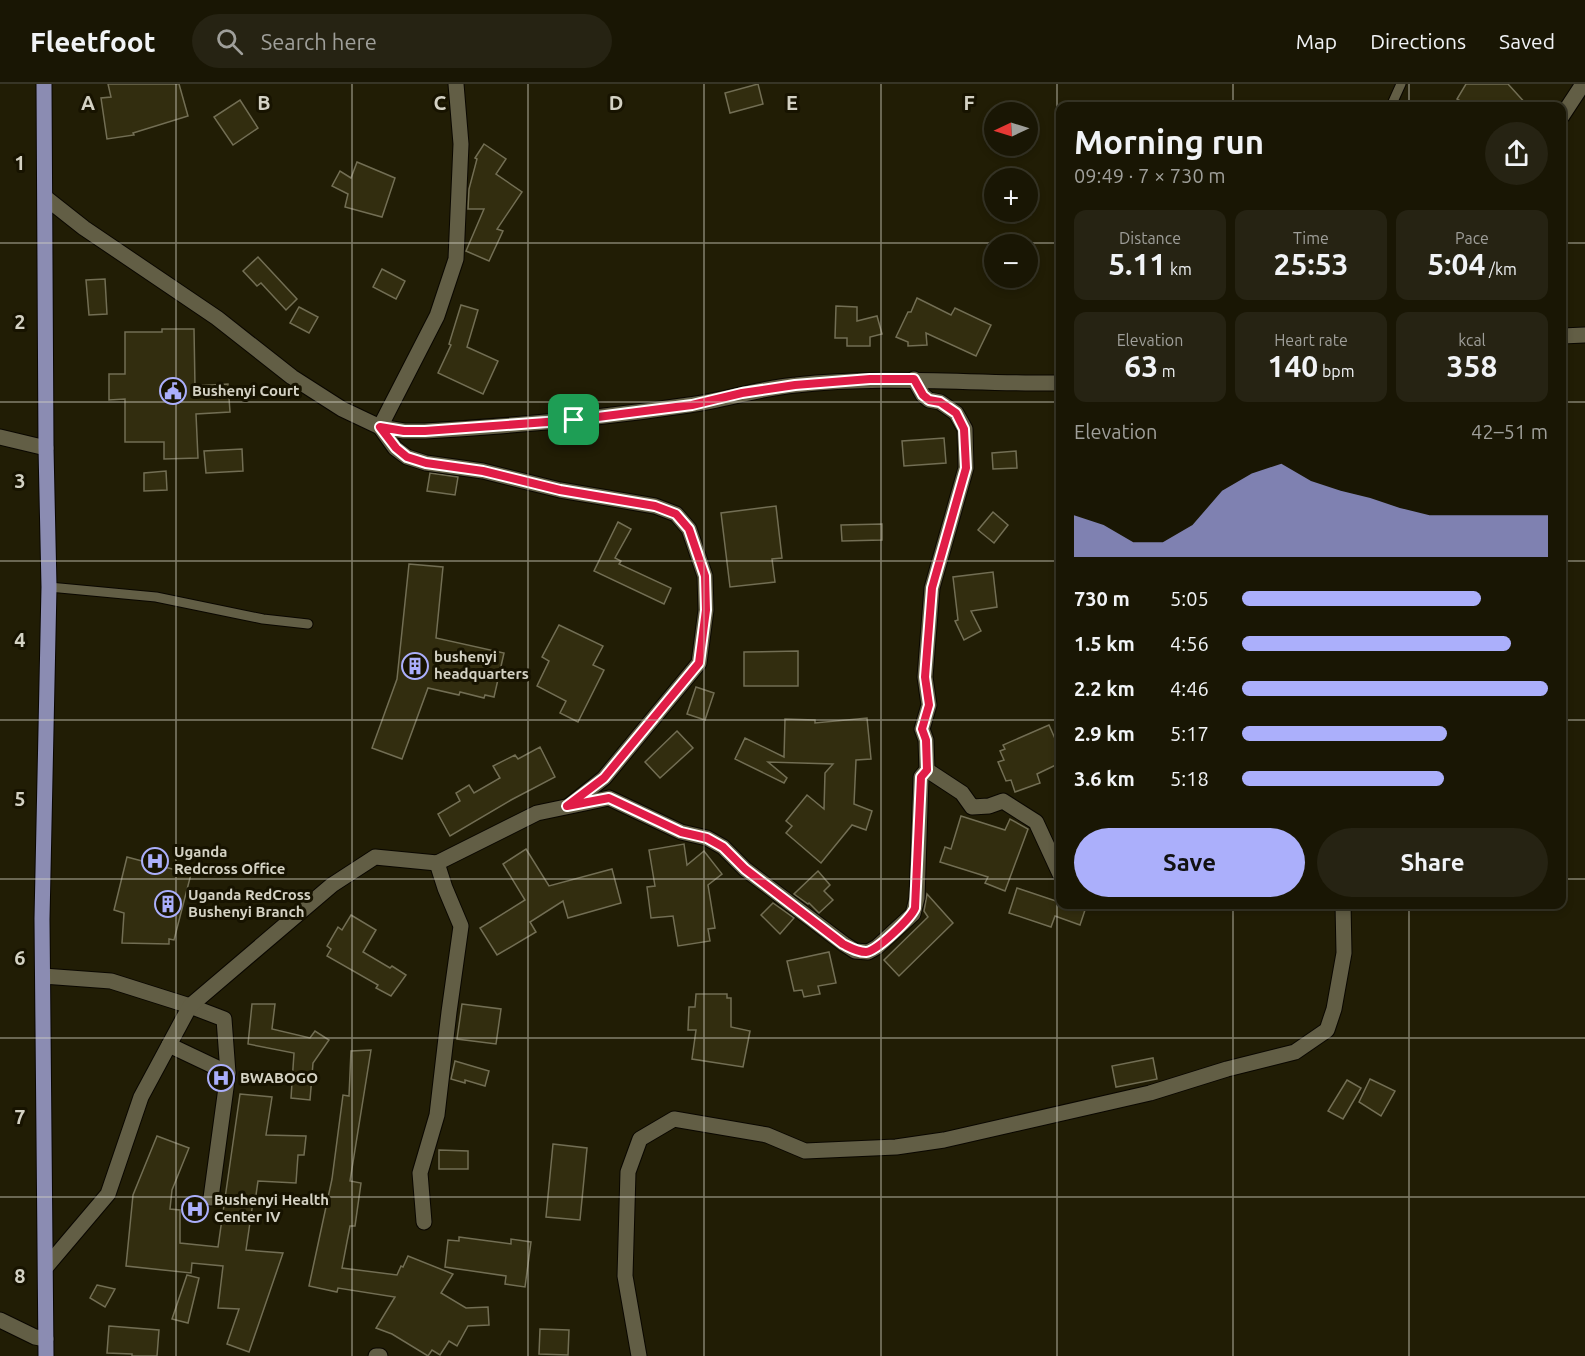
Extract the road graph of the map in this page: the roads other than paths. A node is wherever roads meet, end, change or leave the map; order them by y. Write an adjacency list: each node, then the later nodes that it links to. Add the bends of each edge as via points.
1 (44, 84): 7 (main road)
2 (456, 84): 12 (street, via 460,144 456,259 437,316)
3 (1401, 84): 5 (lane)
4 (1583, 84): 6 (street)
5 (1393, 102)
6 (1566, 110)
7 (46, 198): 12 (street, via 217,318 292,377 342,409); 14 (main road)
8 (1585, 335): 9 (street)
9 (1566, 336)
10 (914, 379): 11 (street); 12 (street, via 795,385 692,405 574,420 425,431); 17 (street, via 929,400 956,413 964,429 966,468 932,588 925,677 929,705 922,729)
11 (1056, 383)
12 (380, 427): 18 (street, via 407,457 655,506 676,514 689,529 705,576 706,610 699,663 604,778)
13 (0, 437): 14 (street)
14 (46, 448): 15 (main road)
15 (49, 587): 16 (lane, via 156,597); 22 (main road)
16 (308, 624)
17 (927, 770): 18 (street, via 921,777 915,908 868,952 855,951 843,944 707,838 681,832 609,798); 20 (street, via 962,793 972,807 1003,801 1036,822)
18 (567, 806): 19 (street, via 537,813)
19 (437, 863): 23 (street, via 375,857 332,885); 27 (street, via 461,926 438,1115 420,1173)
20 (1056, 865)
21 (1343, 909): 34 (street, via 1344,953 1327,1030 1295,1052 1150,1093 944,1140 896,1147 805,1151 767,1135 674,1119 640,1139 628,1172 625,1224 625,1276)
22 (43, 976): 23 (street, via 111,981); 28 (main road)
23 (190, 1006): 24 (street); 25 (street, via 224,1019)
24 (169, 1044): 25 (street); 28 (street, via 141,1097 108,1194)
25 (228, 1073): 26 (street)
26 (211, 1198)
27 (424, 1222)
28 (46, 1266): 30 (main road)
29 (0, 1320): 30 (street)
30 (46, 1339): 31 (main road)
31 (46, 1356)
32 (376, 1356): 33 (street)
33 (381, 1356)
34 (639, 1356)

